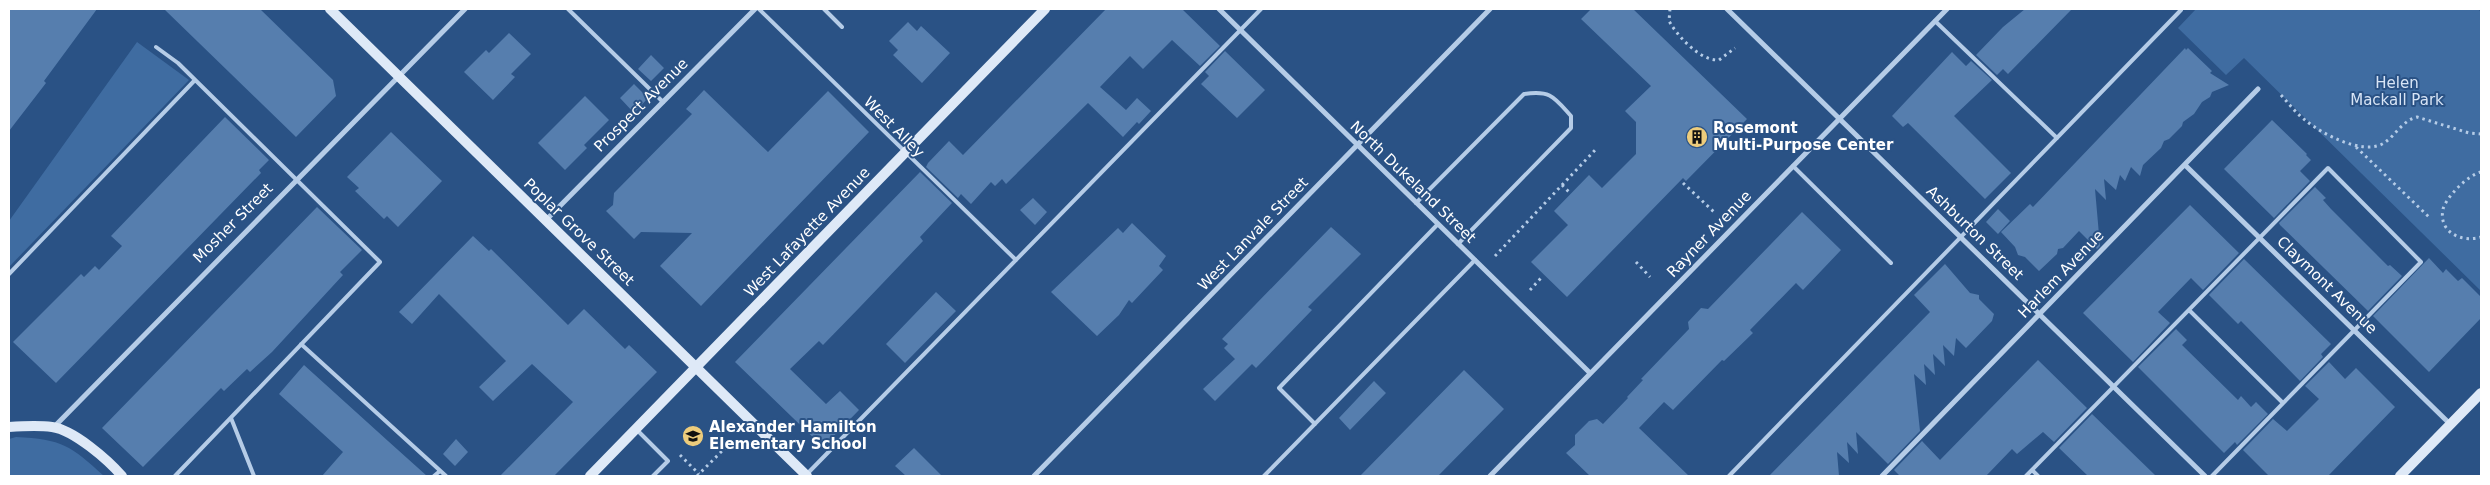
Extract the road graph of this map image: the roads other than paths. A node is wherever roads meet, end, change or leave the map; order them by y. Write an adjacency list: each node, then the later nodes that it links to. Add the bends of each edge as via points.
1 (330, 9): 17 (main road, Poplar Grove Street)
2 (465, 9): 17 (street, Mosher Street)
3 (568, 9): 20 (lane)
4 (757, 9): 20 (street, Prospect Avenue); 24 (lane, West Alley)
5 (824, 9): 14 (lane)
6 (1044, 9): 24 (main road, West Lafayette Avenue)
7 (1219, 9): 15 (street, North Dukeland Street)
8 (1261, 9): 15 (lane)
9 (1490, 9): 23 (street, West Lanvale Street)
10 (1727, 9): 21 (street, Ashburton Street)
11 (1947, 9): 13 (street, Rayner Avenue)
12 (2181, 10): 22 (lane)
13 (1935, 21): 21 (street, Rayner Avenue); 22 (lane)
14 (842, 27)
15 (1241, 30): 23 (street, North Dukeland Street); 34 (lane)
16 (156, 47): 18 (lane)
17 (399, 76): 27 (street, Mosher Street); 29 (main road, Poplar Grove Street)
18 (195, 80): 27 (lane); 37 (lane)
19 (2258, 89): 25 (street, Harlem Avenue)
20 (663, 102): 29 (street, Prospect Avenue)
21 (1839, 119): 26 (street, Rayner Avenue); 31 (street, Ashburton Street)
22 (2057, 138): 31 (lane)
23 (1357, 145): 28 (street, North Dukeland Street); 63 (street, West Lanvale Street)
24 (904, 153): 34 (lane, West Alley); 42 (main road, West Lafayette Avenue)
25 (2185, 164): 32 (street, Claymont Avenue); 39 (street, Harlem Avenue)
26 (1793, 166): 36 (lane); 43 (street, Rayner Avenue)
27 (297, 180): 41 (lane, via 380,262); 51 (street, Mosher Street)
28 (1416, 203): 30 (street, North Dukeland Street); 33 (lane, via 1524,94 1541,91 1556,99 1571,116 1570,128)
29 (545, 220): 42 (main road, Poplar Grove Street)
30 (1438, 224): 33 (street, North Dukeland Street); 48 (lane, via 1279,388)
31 (1961, 237): 39 (street, Ashburton Street); 66 (lane)
32 (2260, 238): 38 (lane); 40 (street, Claymont Avenue); 40 (lane, via 2328,168 2421,262)
33 (1458, 244): 35 (street, North Dukeland Street)
34 (1016, 260): 62 (lane)
35 (1475, 260): 43 (street, North Dukeland Street); 48 (lane)
36 (1891, 263)
37 (9, 274)
38 (2189, 310): 44 (lane); 46 (lane)
39 (2040, 314): 44 (street, Ashburton Street); 67 (street, Harlem Avenue)
40 (2354, 330): 46 (lane); 49 (street, Claymont Avenue)
41 (301, 344): 47 (lane); 54 (lane)
42 (696, 367): 52 (main road, West Lafayette Avenue); 62 (main road, Poplar Grove Street)
43 (1590, 374): 65 (street, Rayner Avenue)
44 (2114, 386): 53 (lane); 70 (street, Ashburton Street)
45 (2481, 393): 49 (main road)
46 (2283, 403): 71 (lane)
47 (231, 418): 56 (lane); 57 (lane)
48 (1315, 424): 64 (lane)
49 (2451, 424): 72 (main road)
50 (9, 427): 51 (main road)
51 (54, 427): 55 (main road, via 84,442)
52 (636, 429): 60 (main road, West Lafayette Avenue); 61 (lane, via 668,461)
53 (2032, 470): 68 (lane); 69 (lane)
54 (440, 471): 58 (lane); 59 (lane)
55 (122, 476)
56 (175, 476)
57 (254, 476)
58 (434, 476)
59 (446, 476)
60 (590, 476)
61 (653, 476)
62 (807, 476)
63 (1034, 476)
64 (1264, 476)
65 (1490, 476)
66 (1729, 476)
67 (1884, 476)
68 (2026, 476)
69 (2038, 476)
70 (2205, 476)
71 (2212, 476)
72 (2400, 476)

